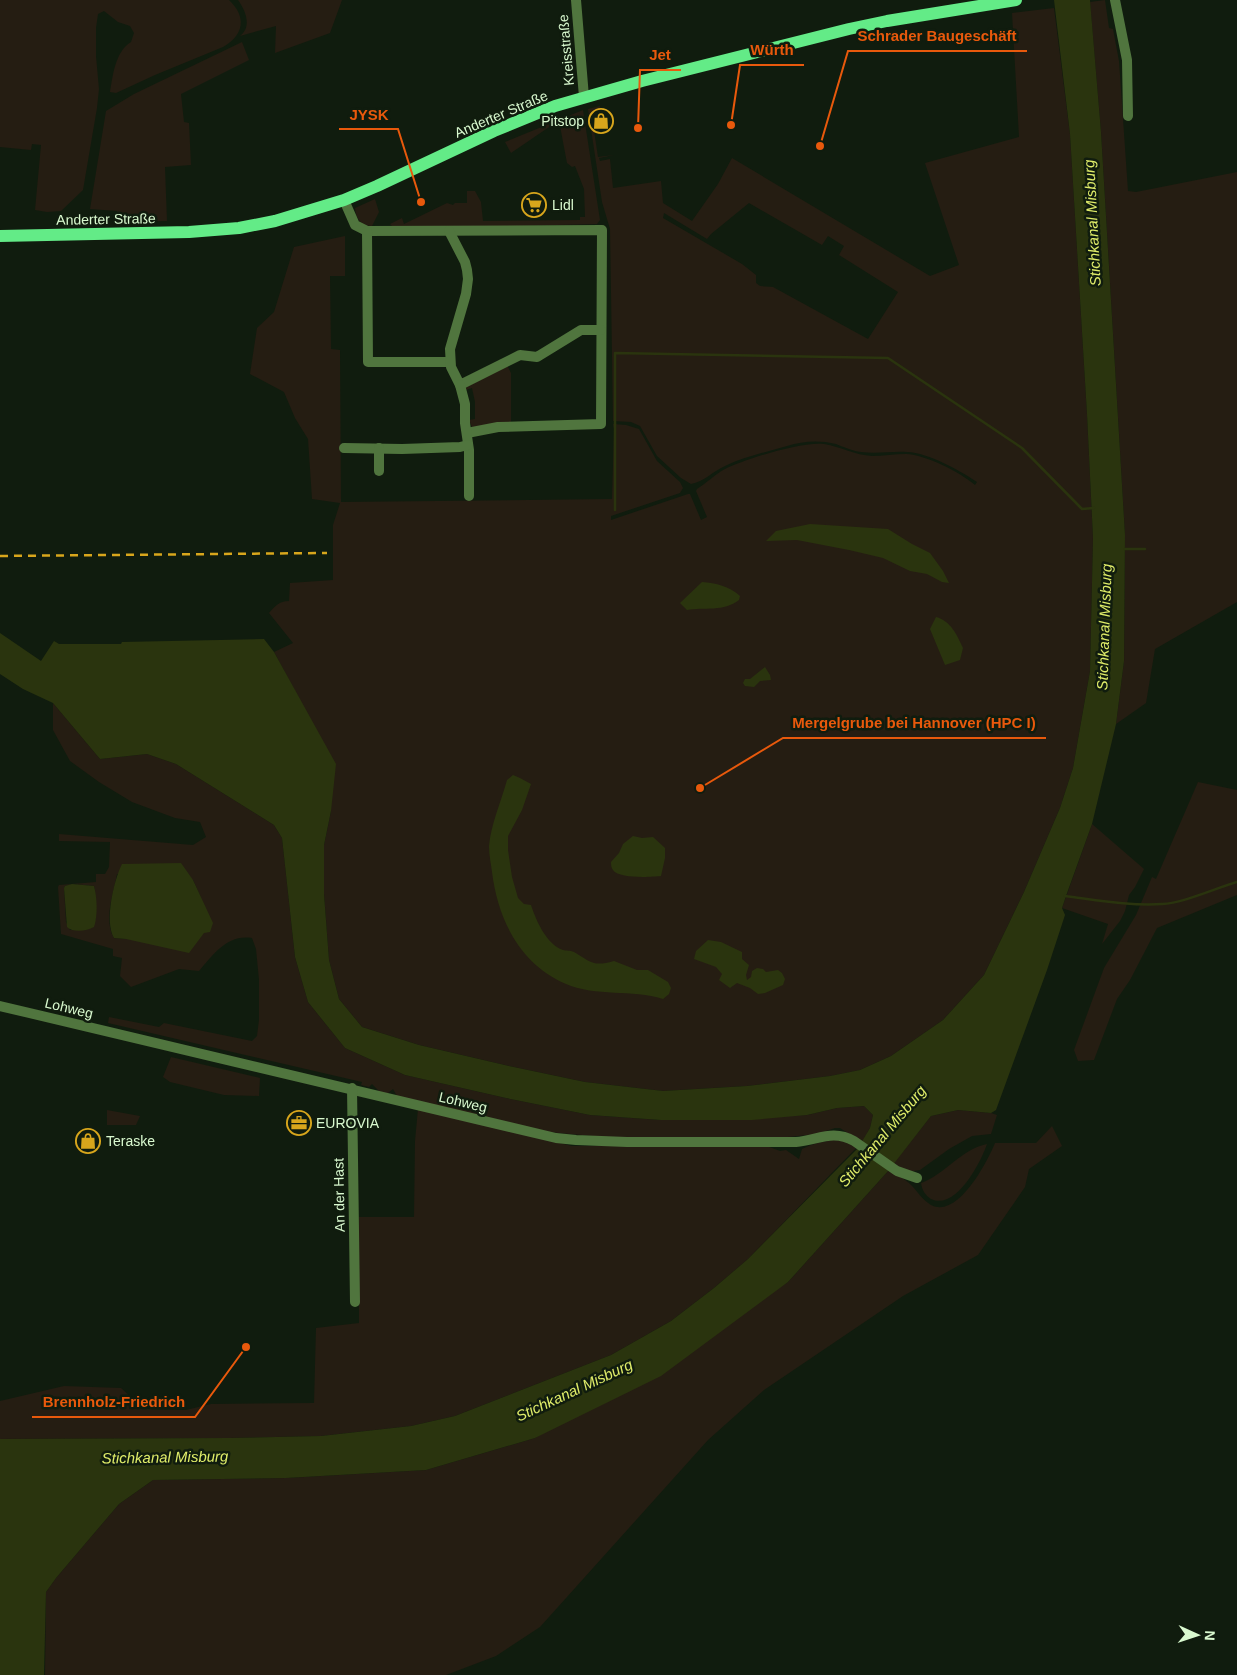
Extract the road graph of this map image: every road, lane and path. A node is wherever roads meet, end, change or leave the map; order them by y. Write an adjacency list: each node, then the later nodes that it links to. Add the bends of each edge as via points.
1 (576, 0): 4 (street, Kreisstraße)
2 (1016, 0): 4 (main road, Anderter Straße, via 849,29)
3 (1115, 0): 5 (street, via 1126,60)
4 (584, 97): 6 (main road, Anderter Straße, via 494,130)
5 (1128, 116)
6 (344, 200): 7 (street, via 356,225); 9 (main road, Anderter Straße, via 275,221 239,228)
7 (367, 231): 8 (street); 11 (street, via 368,362)
8 (449, 231): 10 (street, via 602,230); 11 (street, via 465,262 468,279 450,349)
9 (0, 236)
10 (601, 330): 12 (street, via 581,330 537,357 520,355); 13 (street, via 602,424 498,427)
11 (450, 362): 12 (street)
12 (460, 385): 13 (street)
13 (467, 433): 14 (street)
14 (468, 445): 16 (street); 18 (street)
15 (344, 448): 16 (street)
16 (379, 448): 17 (street)
17 (379, 471)
18 (469, 496)
19 (0, 1006): 20 (street, Lohweg)
20 (352, 1088): 21 (street, Lohweg, via 515,1129 576,1140 796,1142 831,1135 847,1137 897,1171); 22 (street, An der Hast)
21 (917, 1178)
22 (355, 1302)

